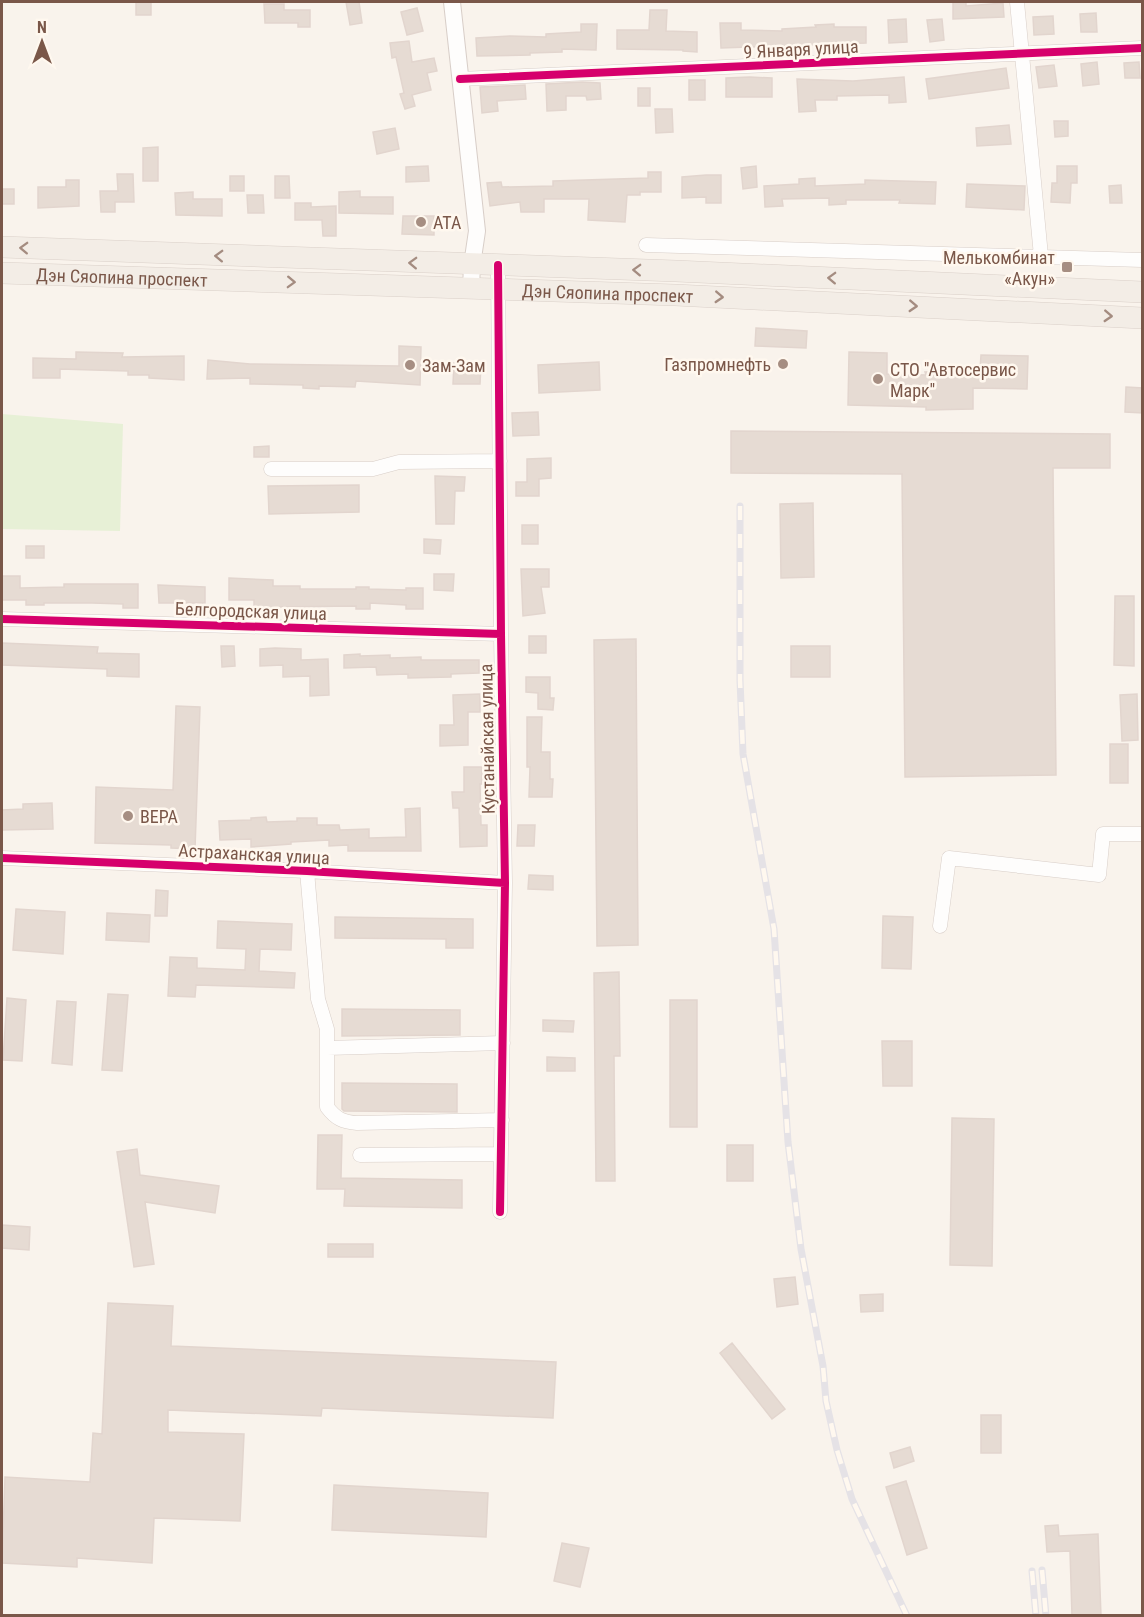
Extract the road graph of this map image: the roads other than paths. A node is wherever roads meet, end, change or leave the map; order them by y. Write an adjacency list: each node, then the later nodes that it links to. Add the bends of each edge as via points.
1 (452, 2): 5 (street)
2 (1017, 2): 4 (street)
3 (1143, 48): 4 (street, 9 Января улица)
4 (1022, 54): 5 (street, 9 Января улица); 8 (street)
5 (460, 79): 10 (street, via 477,231)
6 (646, 245): 8 (street)
7 (2, 248): 10 (main road, Дэн Сяопина проспект, one-way to 7)
8 (1041, 256): 9 (street)
9 (1143, 260)
10 (472, 265): 11 (main road, Дэн Сяопина проспект); 13 (street)
11 (498, 265): 14 (street, Кустанайская улица); 15 (main road, Дэн Сяопина проспект, one-way to 11)
12 (2, 273): 13 (main road, Дэн Сяопина проспект, one-way to 13)
13 (471, 288): 14 (main road, Дэн Сяопина проспект)
14 (498, 290): 16 (main road, Дэн Сяопина проспект, one-way to 16); 17 (street, Кустанайская улица)
15 (1143, 292)
16 (1143, 318)
17 (500, 461): 18 (street, via 399,462 373,469); 20 (street, Кустанайская улица)
18 (271, 469)
19 (2, 619): 20 (street, Белгородская улица)
20 (501, 634): 24 (street, Кустанайская улица)
21 (1143, 834): 25 (street, via 1103,834 1099,875 950,858)
22 (2, 858): 23 (street, Астраханская улица)
23 (307, 871): 24 (street, Астраханская улица); 27 (street, via 318,999 327,1029)
24 (505, 883): 26 (street, Кустанайская улица)
25 (940, 926)
26 (502, 1043): 27 (street); 28 (street, Кустанайская улица)
27 (327, 1048): 28 (street, via 327,1107 344,1122)
28 (502, 1120): 29 (street, Кустанайская улица)
29 (501, 1154): 30 (street); 31 (street, Кустанайская улица)
30 (360, 1155)
31 (500, 1212)

